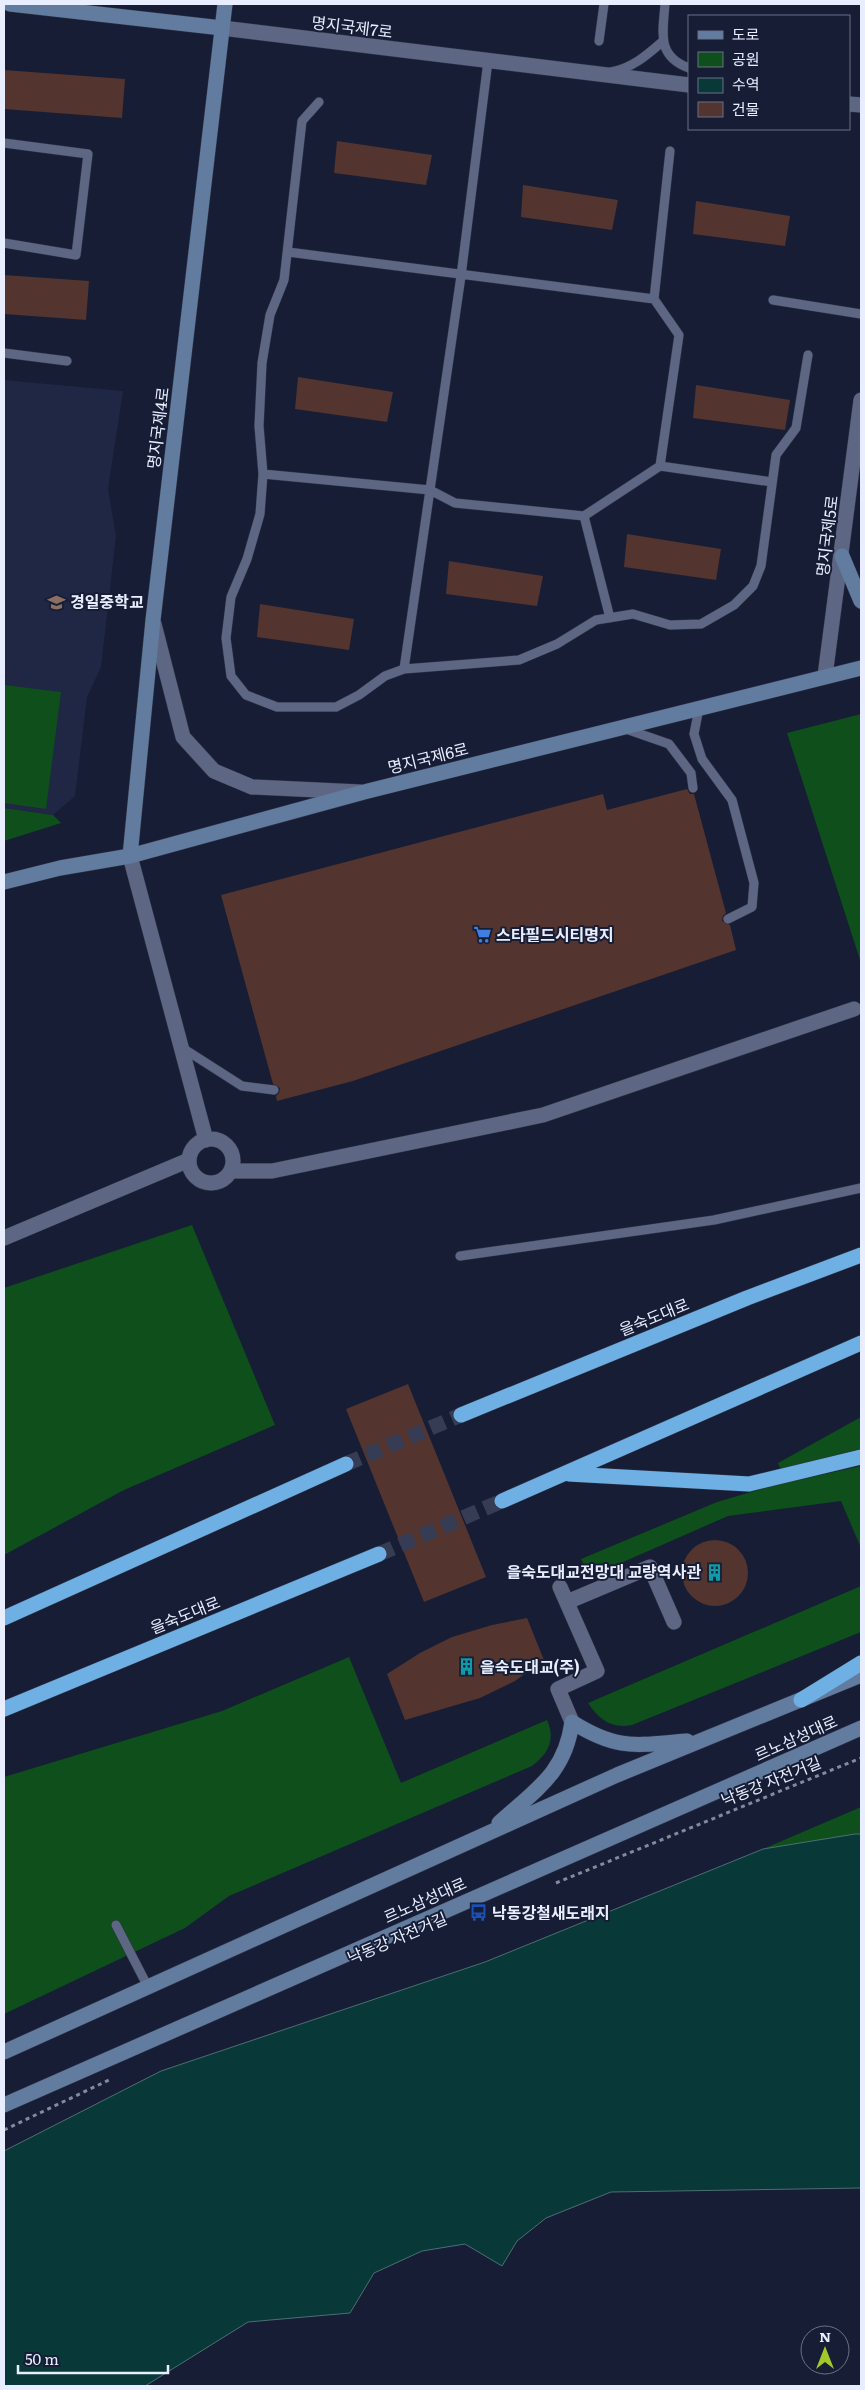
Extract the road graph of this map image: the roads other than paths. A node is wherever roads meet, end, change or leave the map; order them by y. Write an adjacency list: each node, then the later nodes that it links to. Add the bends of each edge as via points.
1 (10, 4): 5 (main road, 명지국제7로)
2 (225, 4): 5 (main road, 명지국제4로)
3 (604, 4): 6 (lane)
4 (666, 4): 7 (lane)
5 (222, 28): 8 (street, 명지국제7로); 34 (main road, 명지국제4로)
6 (599, 41)
7 (662, 42): 9 (lane, via 676,63); 10 (lane, via 640,61 620,70)
8 (488, 61): 10 (street, 명지국제7로); 17 (lane)
9 (688, 68)
10 (594, 74): 11 (street, 명지국제7로)
11 (688, 85)
12 (319, 102): 16 (lane, via 302,121)
13 (4, 143): 15 (lane, via 88,154 76,255)
14 (670, 151): 18 (lane)
15 (4, 243)
16 (288, 252): 17 (lane); 27 (lane, via 284,280 270,315 262,363 259,426)
17 (461, 276): 18 (lane); 29 (lane)
18 (654, 299): 25 (lane, via 679,336)
19 (773, 300): 20 (lane)
20 (861, 314)
21 (4, 353): 23 (lane)
22 (808, 355): 28 (lane, via 796,428 776,455)
23 (67, 361)
24 (861, 400): 26 (street, 명지국제5로)
25 (660, 466): 28 (lane); 30 (lane)
26 (857, 469): 31 (street, 명지국제5로)
27 (263, 474): 29 (lane); 36 (lane, via 260,514 247,559 231,597 226,638 231,676 246,695 277,707 309,709 336,707 385,676)
28 (772, 482): 33 (lane, via 761,566 753,586 734,605 701,624 670,625 633,614)
29 (430, 490): 30 (lane, via 455,503); 36 (lane)
30 (584, 516): 33 (lane)
31 (842, 556): 32 (main road); 37 (street, 명지국제5로)
32 (861, 601)
33 (610, 618): 36 (lane, via 596,620 558,644 519,660)
34 (153, 620): 41 (street, via 183,737 214,771 252,787); 42 (main road, 명지국제4로)
35 (861, 668): 37 (main road, 명지국제6로)
36 (404, 670)
37 (825, 676): 38 (main road, 명지국제6로)
38 (699, 708): 39 (main road, 명지국제6로); 44 (lane, via 694,734 702,759 732,800 754,883 752,907)
39 (621, 727): 40 (lane, via 669,744 691,773); 41 (main road, 명지국제6로)
40 (693, 788)
41 (364, 792): 42 (main road, 명지국제6로)
42 (130, 856): 43 (main road, 명지국제6로); 46 (street)
43 (4, 882)
44 (728, 919)
45 (854, 1009): 50 (street, via 544,1115 272,1171)
46 (181, 1046): 47 (lane, via 242,1086); 48 (street)
47 (274, 1090)
48 (206, 1140): 49 (street, via 196,1146); 50 (street, via 217,1140 230,1149)
49 (189, 1160): 50 (street, via 192,1172 208,1184 222,1181); 52 (street)
50 (232, 1171)
51 (861, 1188): 54 (lane, via 714,1220)
52 (4, 1238)
53 (861, 1255): 56 (highway, 을숙도대로)
54 (460, 1256)
55 (861, 1343): 59 (highway)
56 (461, 1415)
57 (861, 1457): 59 (highway, via 749,1484)
58 (346, 1464): 64 (highway)
59 (565, 1474): 60 (highway)
60 (502, 1501)
61 (379, 1554): 69 (highway, 을숙도대로)
62 (560, 1587): 63 (street)
63 (567, 1602): 65 (street, via 650,1567); 70 (street, via 596,1671 558,1688)
64 (4, 1618)
65 (674, 1622)
66 (861, 1664): 68 (highway)
67 (861, 1675): 68 (main road, 르노삼성대로)
68 (801, 1700): 72 (main road, 르노삼성대로)
69 (4, 1709)
70 (572, 1722): 72 (main road, via 602,1739 624,1745); 73 (main road, via 568,1749 552,1774)
71 (861, 1728): 77 (main road, 르노삼성대로)
72 (701, 1740): 73 (main road, 르노삼성대로)
73 (487, 1834): 75 (main road, 르노삼성대로)
74 (116, 1925): 75 (lane)
75 (148, 1987): 76 (main road, 르노삼성대로)
76 (4, 2052)
77 (4, 2105)

